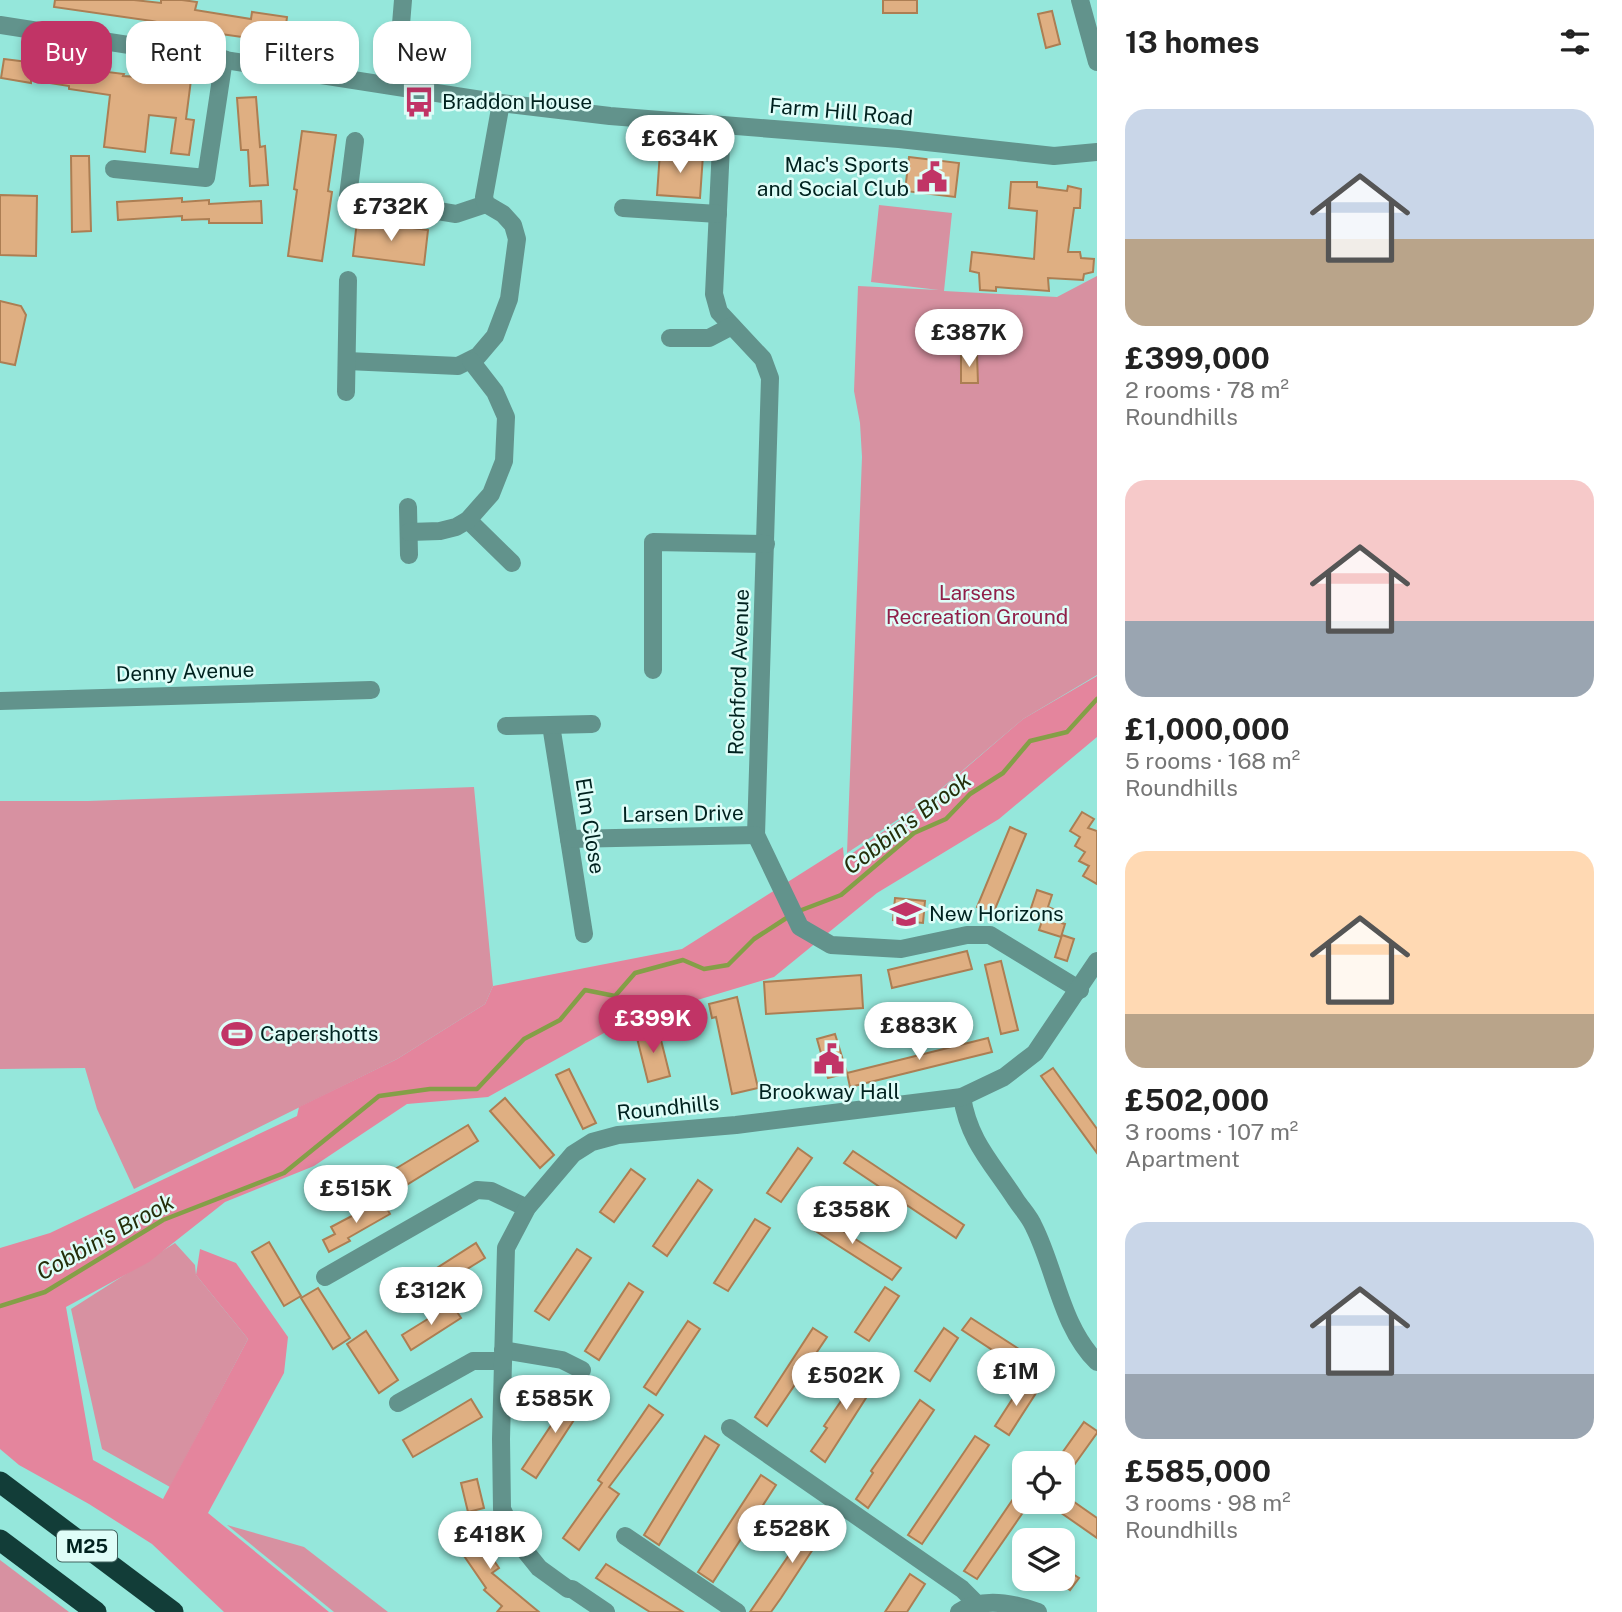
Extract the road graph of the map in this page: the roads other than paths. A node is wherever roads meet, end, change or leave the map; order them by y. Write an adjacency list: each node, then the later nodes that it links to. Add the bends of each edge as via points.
1 (403, 0): 8 (street)
2 (1080, 0): 6 (street)
3 (0, 25): 4 (street, Farm Hill Road)
4 (126, 46)
5 (226, 59): 8 (street, Farm Hill Road)
6 (1097, 62)
7 (219, 84): 13 (street, via 206,178)
8 (396, 85): 9 (street, Farm Hill Road)
9 (501, 103): 10 (street, Farm Hill Road); 14 (street)
10 (722, 125): 12 (street, Farm Hill Road, via 1055,156); 16 (street, Rochford Avenue)
11 (355, 141): 14 (street, via 348,195 456,215)
12 (1097, 152)
13 (114, 169)
14 (486, 204): 21 (street, via 513,225 516,253 509,299 495,336)
15 (623, 208): 16 (street)
16 (718, 214): 18 (street, Rochford Avenue, via 714,294 719,312)
17 (348, 280): 20 (street)
18 (732, 326): 19 (street, via 709,338); 26 (street, Rochford Avenue, via 763,359 769,378)
19 (670, 338)
20 (347, 361): 21 (street, via 458,366); 22 (street)
21 (471, 361): 24 (street, via 495,392 506,417 504,461 491,494)
22 (346, 392)
23 (408, 508): 25 (street)
24 (468, 520): 25 (street, via 440,531); 28 (street)
25 (409, 532): 27 (street)
26 (766, 544): 29 (street, via 653,542); 35 (street, Rochford Avenue)
27 (409, 555)
28 (512, 563)
29 (653, 670)
30 (370, 690): 31 (street, Denny Avenue)
31 (0, 701)
32 (592, 724): 33 (street)
33 (551, 725): 34 (street); 36 (street, Elm Close)
34 (506, 726)
35 (756, 835): 36 (street, Larsen Drive); 39 (street, Rochford Avenue, via 800,928 831,945 901,949 967,934 990,935)
36 (569, 839): 37 (street, Elm Close)
37 (584, 934)
38 (1097, 961): 39 (street, Roundhills)
39 (1080, 990): 40 (street, Roundhills, via 1035,1053 1004,1077)
40 (962, 1097): 41 (street, Roundhills, via 618,1135 572,1154); 44 (street, via 965,1116 984,1157 1034,1227 1070,1323)
41 (527, 1208): 42 (street, via 491,1191 477,1190); 43 (street, Roundhills, via 506,1248)
42 (325, 1278)
43 (503, 1356): 45 (street, via 562,1360); 46 (street, via 473,1361); 54 (street, Roundhills, via 502,1508 518,1542 539,1568)
44 (1097, 1362)
45 (582, 1370)
46 (398, 1403)
47 (730, 1428): 51 (street, via 962,1589)
48 (0, 1482): 53 (highway, M25)
49 (625, 1536): 55 (street)
50 (0, 1539): 52 (highway, M25)
51 (977, 1604): 56 (street); 57 (street, via 1020,1605)
52 (96, 1612)
53 (173, 1612)
54 (606, 1612)
55 (737, 1612)
56 (959, 1612)
57 (1038, 1612)

